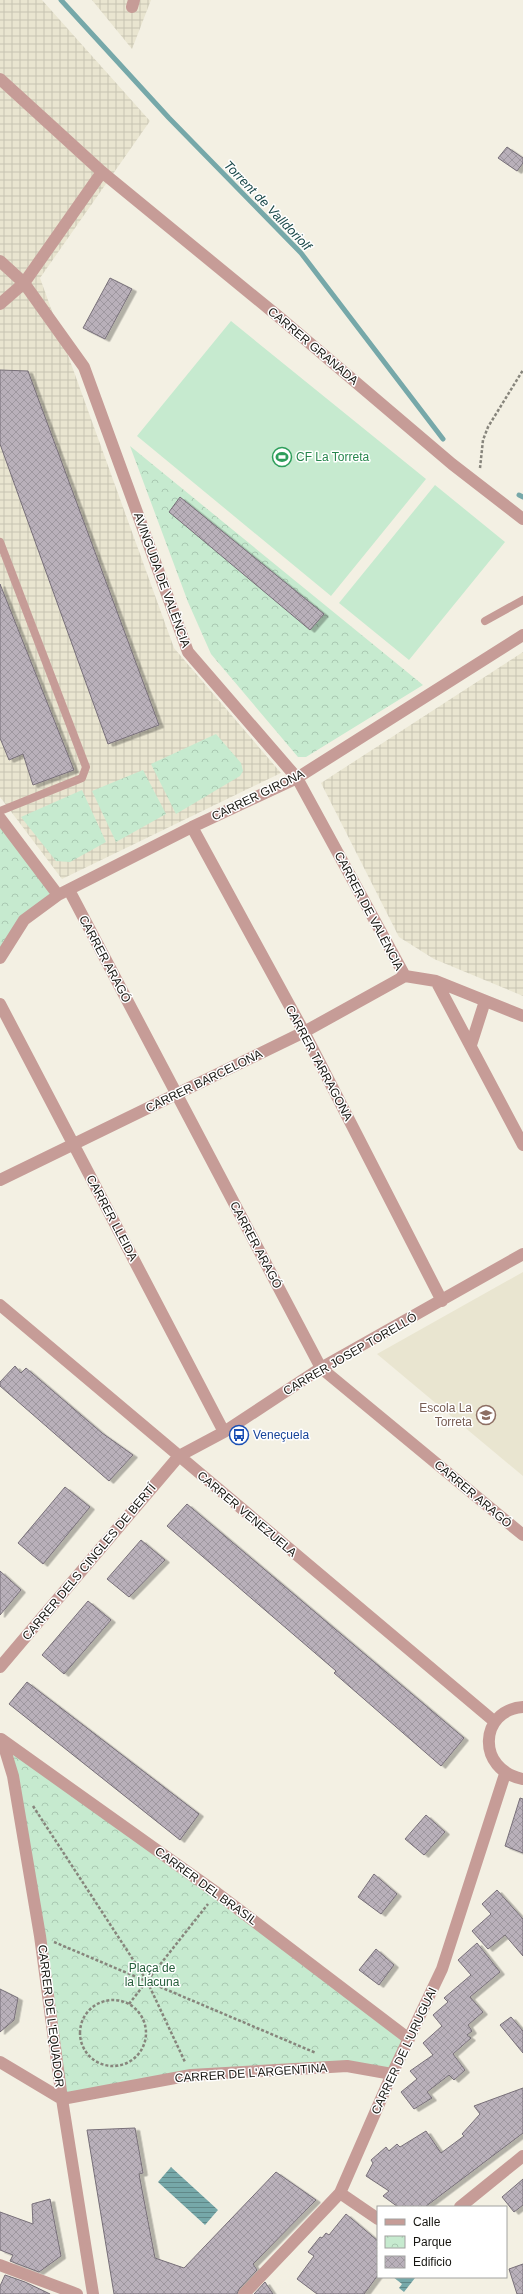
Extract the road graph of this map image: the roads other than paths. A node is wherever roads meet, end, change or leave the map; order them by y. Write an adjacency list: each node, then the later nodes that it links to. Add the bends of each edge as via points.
1 (0, 79): 2 (street, CARRER GRANADA)
2 (102, 172): 4 (street); 6 (street, CARRER GRANADA)
3 (0, 261): 4 (street, AVINGUDA DE VALÈNCIA)
4 (24, 283): 5 (street); 11 (street, AVINGUDA DE VALÈNCIA, via 84,367 188,652)
5 (0, 304)
6 (523, 519)
7 (0, 542): 12 (lane, via 86,767 82,778)
8 (523, 600): 9 (lane)
9 (484, 621)
10 (523, 635): 11 (street, CARRER GIRONA)
11 (297, 778): 14 (street, CARRER GIRONA); 17 (street, CARRER DE VALÈNCIA)
12 (0, 811)
13 (0, 818): 15 (street, CARRER ARAGÓ)
14 (192, 827): 15 (street, CARRER GIRONA); 22 (street, CARRER TARRAGONA)
15 (63, 893): 16 (street, CARRER GIRONA, via 24,920); 24 (street, CARRER ARAGÓ)
16 (0, 958)
17 (405, 976): 18 (street, CARRER DE VALÈNCIA); 22 (street, CARRER BARCELONA)
18 (436, 981): 19 (street, CARRER DE VALÈNCIA); 23 (street)
19 (485, 1001): 21 (street, CARRER DE VALÈNCIA); 23 (street)
20 (0, 1004): 25 (street, CARRER LLEIDA)
21 (523, 1016)
22 (304, 1032): 24 (street, CARRER BARCELONA); 29 (street, CARRER TARRAGONA)
23 (471, 1045): 26 (street)
24 (176, 1095): 25 (street, CARRER BARCELONA); 31 (street, CARRER ARAGÓ)
25 (74, 1144): 27 (street, CARRER BARCELONA); 32 (street, CARRER LLEIDA)
26 (523, 1145)
27 (0, 1180)
28 (523, 1254): 29 (street, CARRER JOSEP TORELLÓ)
29 (442, 1301): 31 (street, CARRER JOSEP TORELLÓ)
30 (0, 1305): 33 (street, CARRER VENEZUELA)
31 (321, 1368): 32 (street, CARRER JOSEP TORELLÓ); 34 (street, CARRER ARAGÓ)
32 (224, 1432): 33 (street, CARRER JOSEP TORELLÓ)
33 (179, 1456): 35 (street, CARRER DELS CINGLES DE BERTÍ); 37 (street, CARRER VENEZUELA)
34 (523, 1535)
35 (0, 1667)
36 (523, 1707): 37 (street, via 504,1713)
37 (495, 1722): 39 (street, via 489,1739 490,1752 494,1763)
38 (1, 1739): 41 (street, CARRER DEL BRASIL, via 217,1893); 44 (street, CARRER DE L'EQUADOR, via 13,1776 40,1936)
39 (505, 1774): 40 (street); 41 (street, CARRER DE L'URUGUAI, via 442,1969)
40 (523, 1779)
41 (409, 2039): 43 (street, CARRER DE L'URUGUAI)
42 (0, 2062): 44 (street)
43 (392, 2074): 44 (street, CARRER DE L'ARGENTINA, via 347,2066 191,2075); 46 (street, CARRER DE L'URUGUAI)
44 (62, 2099): 51 (street, CARRER DE L'EQUADOR)
45 (523, 2156): 47 (street)
46 (340, 2193): 48 (street); 52 (street, CARRER DE L'URUGUAI)
47 (461, 2206)
48 (377, 2218)
49 (0, 2265): 50 (street)
50 (77, 2294)
51 (93, 2294)
52 (244, 2294)

